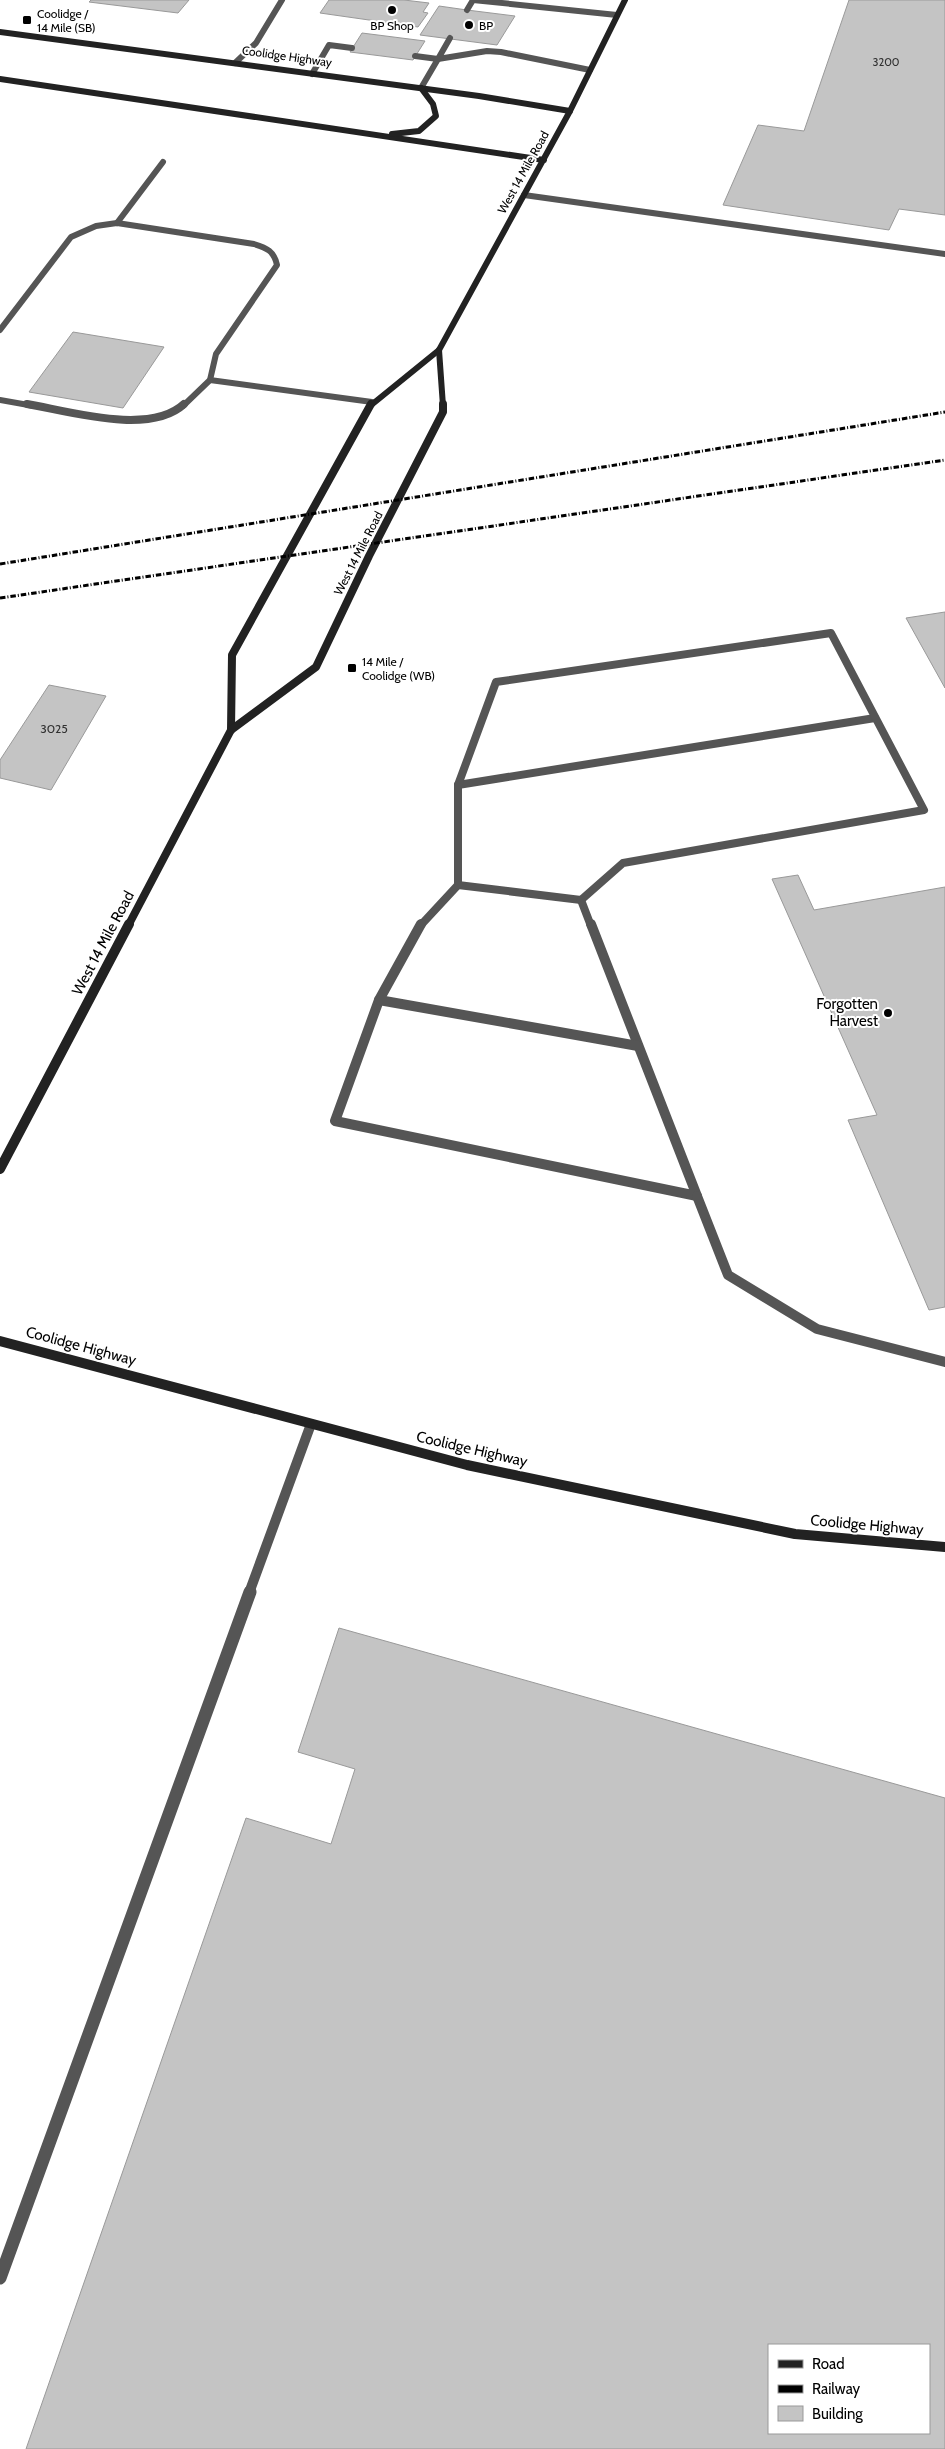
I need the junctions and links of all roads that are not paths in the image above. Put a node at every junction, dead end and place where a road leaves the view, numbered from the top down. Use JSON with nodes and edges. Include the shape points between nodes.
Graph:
{"nodes":[{"id":1,"x":282,"y":0,"type":"edge"},
{"id":2,"x":472,"y":0,"type":"edge"},
{"id":3,"x":624,"y":0,"type":"edge"},
{"id":4,"x":467,"y":10,"type":"dead end"},
{"id":5,"x":617,"y":15,"type":"junction"},
{"id":6,"x":0,"y":32,"type":"edge"},
{"id":7,"x":450,"y":38,"type":"dead end"},
{"id":8,"x":352,"y":48,"type":"dead end"},
{"id":9,"x":415,"y":56,"type":"dead end"},
{"id":10,"x":438,"y":59,"type":"junction"},
{"id":11,"x":235,"y":63,"type":"junction"},
{"id":12,"x":590,"y":70,"type":"junction"},
{"id":13,"x":312,"y":74,"type":"junction"},
{"id":14,"x":0,"y":78,"type":"edge"},
{"id":15,"x":421,"y":88,"type":"junction"},
{"id":16,"x":570,"y":111,"type":"junction"},
{"id":17,"x":371,"y":135,"type":"junction"},
{"id":18,"x":544,"y":160,"type":"junction"},
{"id":19,"x":163,"y":162,"type":"dead end"},
{"id":20,"x":524,"y":195,"type":"junction"},
{"id":21,"x":117,"y":223,"type":"junction"},
{"id":22,"x":945,"y":254,"type":"edge"},
{"id":23,"x":0,"y":330,"type":"edge"},
{"id":24,"x":439,"y":350,"type":"junction"},
{"id":25,"x":210,"y":380,"type":"junction"},
{"id":26,"x":0,"y":400,"type":"edge"},
{"id":27,"x":372,"y":402,"type":"junction"},
{"id":28,"x":876,"y":718,"type":"junction"},
{"id":29,"x":231,"y":730,"type":"junction"},
{"id":30,"x":458,"y":785,"type":"junction"},
{"id":31,"x":458,"y":885,"type":"junction"},
{"id":32,"x":581,"y":900,"type":"junction"},
{"id":33,"x":379,"y":1000,"type":"junction"},
{"id":34,"x":638,"y":1046,"type":"junction"},
{"id":35,"x":0,"y":1169,"type":"edge"},
{"id":36,"x":697,"y":1196,"type":"junction"},
{"id":37,"x":0,"y":1340,"type":"edge"},
{"id":38,"x":945,"y":1362,"type":"edge"},
{"id":39,"x":311,"y":1424,"type":"junction"},
{"id":40,"x":945,"y":1547,"type":"edge"},
{"id":41,"x":0,"y":2278,"type":"edge"}],
"edges":[{"from":1,"to":11,"type":"lane","via":[[256,43]]},
{"from":2,"to":4,"type":"lane"},
{"from":2,"to":5,"type":"lane"},
{"from":3,"to":5,"type":"main road","name":"West 14 Mile Road"},
{"from":5,"to":12,"type":"main road","name":"West 14 Mile Road"},
{"from":6,"to":11,"type":"main road","name":"Coolidge Highway"},
{"from":7,"to":10,"type":"lane"},
{"from":8,"to":13,"type":"lane","via":[[329,45]]},
{"from":9,"to":10,"type":"lane"},
{"from":10,"to":12,"type":"lane","via":[[487,51],[501,52]]},
{"from":10,"to":15,"type":"lane"},
{"from":11,"to":13,"type":"main road","name":"Coolidge Highway"},
{"from":12,"to":16,"type":"main road","name":"West 14 Mile Road"},
{"from":13,"to":15,"type":"main road","name":"Coolidge Highway"},
{"from":14,"to":17,"type":"main road"},
{"from":15,"to":16,"type":"main road","name":"Coolidge Highway"},
{"from":15,"to":17,"type":"main road","via":[[433,104],[436,116],[419,131]]},
{"from":16,"to":18,"type":"main road","name":"West 14 Mile Road"},
{"from":17,"to":18,"type":"main road"},
{"from":18,"to":20,"type":"main road","name":"West 14 Mile Road"},
{"from":19,"to":21,"type":"lane"},
{"from":20,"to":22,"type":"lane"},
{"from":20,"to":24,"type":"main road","name":"West 14 Mile Road"},
{"from":21,"to":23,"type":"lane","via":[[96,226],[71,238]]},
{"from":21,"to":25,"type":"lane","via":[[254,244],[276,255],[277,265],[216,354]]},
{"from":24,"to":27,"type":"main road","name":"West 14 Mile Road"},
{"from":24,"to":29,"type":"main road","name":"West 14 Mile Road","via":[[443,412],[316,667]]},
{"from":25,"to":26,"type":"lane","via":[[180,408],[151,420],[128,421]]},
{"from":25,"to":27,"type":"lane"},
{"from":27,"to":29,"type":"main road","name":"West 14 Mile Road","via":[[232,655]]},
{"from":28,"to":30,"type":"lane"},
{"from":28,"to":30,"type":"lane","via":[[830,633],[496,682]]},
{"from":28,"to":32,"type":"lane","via":[[924,810],[622,863]]},
{"from":29,"to":35,"type":"main road","name":"West 14 Mile Road"},
{"from":30,"to":31,"type":"lane"},
{"from":31,"to":32,"type":"lane"},
{"from":31,"to":33,"type":"lane","via":[[418,928]]},
{"from":32,"to":34,"type":"lane"},
{"from":33,"to":34,"type":"lane"},
{"from":33,"to":36,"type":"lane","via":[[335,1121]]},
{"from":34,"to":36,"type":"lane"},
{"from":36,"to":38,"type":"lane","via":[[728,1275],[817,1329]]},
{"from":37,"to":39,"type":"main road","name":"Coolidge Highway"},
{"from":39,"to":40,"type":"main road","name":"Coolidge Highway","via":[[467,1465],[795,1534]]},
{"from":39,"to":41,"type":"lane"}]}
